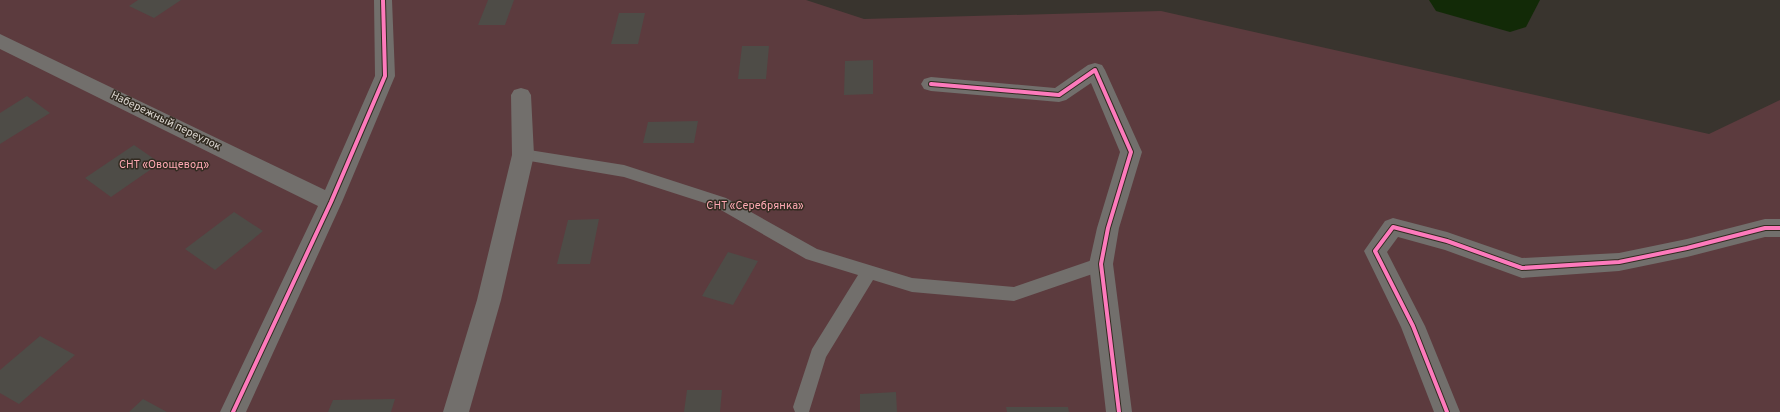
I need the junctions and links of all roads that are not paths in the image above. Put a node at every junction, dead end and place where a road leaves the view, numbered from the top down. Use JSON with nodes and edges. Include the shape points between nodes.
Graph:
{"nodes":[{"id":1,"x":383,"y":0,"type":"edge"},
{"id":2,"x":0,"y":41,"type":"edge"},
{"id":3,"x":931,"y":84,"type":"dead end"},
{"id":4,"x":521,"y":95,"type":"dead end"},
{"id":5,"x":524,"y":155,"type":"junction"},
{"id":6,"x":331,"y":202,"type":"junction"},
{"id":7,"x":1780,"y":228,"type":"edge"},
{"id":8,"x":1101,"y":264,"type":"junction"},
{"id":9,"x":869,"y":272,"type":"junction"},
{"id":10,"x":802,"y":406,"type":"dead end"},
{"id":11,"x":233,"y":412,"type":"edge"},
{"id":12,"x":456,"y":412,"type":"edge"},
{"id":13,"x":1119,"y":412,"type":"edge"},
{"id":14,"x":1447,"y":412,"type":"edge"}],
"edges":[{"from":1,"to":6,"type":"street","via":[[385,76]]},
{"from":2,"to":6,"type":"street","name":"Набережный переулок"},
{"from":3,"to":8,"type":"street","via":[[1059,95],[1095,70],[1130,152],[1108,228]]},
{"from":4,"to":5,"type":"street"},
{"from":5,"to":9,"type":"lane","via":[[624,171],[720,202],[812,254]]},
{"from":5,"to":12,"type":"street","via":[[489,300]]},
{"from":6,"to":11,"type":"street"},
{"from":7,"to":14,"type":"street","via":[[1765,228],[1619,262],[1522,268],[1447,241],[1393,227],[1375,251],[1413,326]]},
{"from":8,"to":9,"type":"lane","via":[[1014,294],[912,285]]},
{"from":8,"to":13,"type":"street"},
{"from":9,"to":10,"type":"lane","via":[[818,355]]}]}
